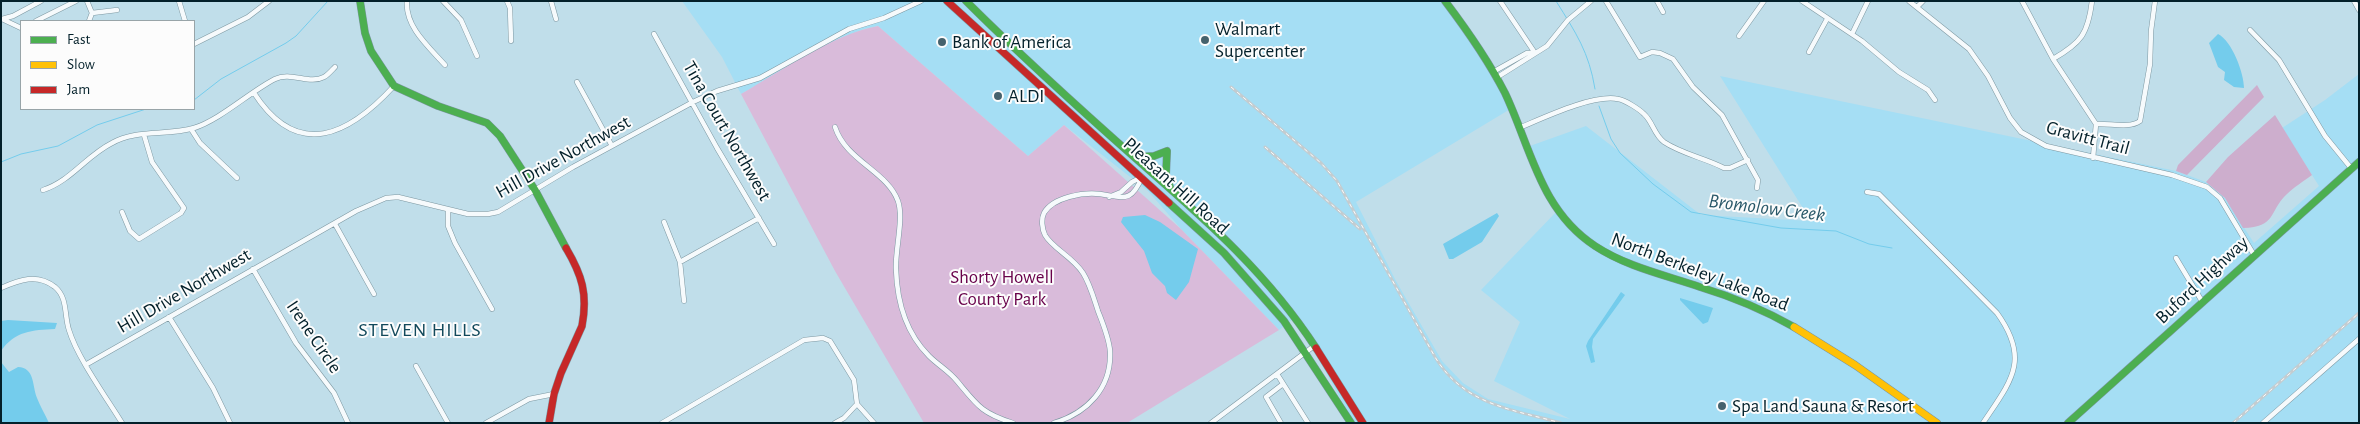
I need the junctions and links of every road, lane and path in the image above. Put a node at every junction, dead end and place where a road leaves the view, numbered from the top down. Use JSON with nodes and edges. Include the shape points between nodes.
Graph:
{"nodes":[{"id":1,"x":41,"y":1,"type":"edge"},
{"id":2,"x":76,"y":1,"type":"edge"},
{"id":3,"x":87,"y":1,"type":"edge"},
{"id":4,"x":180,"y":1,"type":"edge"},
{"id":5,"x":269,"y":1,"type":"edge"},
{"id":6,"x":360,"y":1,"type":"edge"},
{"id":7,"x":407,"y":1,"type":"edge"},
{"id":8,"x":443,"y":1,"type":"edge"},
{"id":9,"x":507,"y":1,"type":"edge"},
{"id":10,"x":551,"y":1,"type":"edge"},
{"id":11,"x":922,"y":1,"type":"edge"},
{"id":12,"x":947,"y":1,"type":"edge"},
{"id":13,"x":966,"y":1,"type":"edge"},
{"id":14,"x":1444,"y":1,"type":"edge"},
{"id":15,"x":1500,"y":1,"type":"edge"},
{"id":16,"x":1591,"y":1,"type":"edge"},
{"id":17,"x":1606,"y":1,"type":"edge"},
{"id":18,"x":1657,"y":1,"type":"edge"},
{"id":19,"x":1764,"y":1,"type":"edge"},
{"id":20,"x":1802,"y":1,"type":"edge"},
{"id":21,"x":1868,"y":1,"type":"edge"},
{"id":22,"x":1909,"y":1,"type":"edge"},
{"id":23,"x":1923,"y":1,"type":"edge"},
{"id":24,"x":2022,"y":1,"type":"edge"},
{"id":25,"x":2092,"y":1,"type":"edge"},
{"id":26,"x":2155,"y":1,"type":"edge"},
{"id":27,"x":2354,"y":1,"type":"edge"},
{"id":28,"x":1917,"y":7,"type":"junction"},
{"id":29,"x":117,"y":10,"type":"dead end"},
{"id":30,"x":2359,"y":10,"type":"edge"},
{"id":31,"x":1663,"y":12,"type":"dead end"},
{"id":32,"x":92,"y":13,"type":"junction"},
{"id":33,"x":2,"y":18,"type":"edge"},
{"id":34,"x":556,"y":19,"type":"dead end"},
{"id":35,"x":1827,"y":19,"type":"junction"},
{"id":36,"x":38,"y":20,"type":"edge"},
{"id":37,"x":89,"y":20,"type":"edge"},
{"id":38,"x":185,"y":20,"type":"edge"},
{"id":39,"x":20,"y":28,"type":"edge"},
{"id":40,"x":2250,"y":30,"type":"dead end"},
{"id":41,"x":654,"y":34,"type":"dead end"},
{"id":42,"x":1852,"y":34,"type":"junction"},
{"id":43,"x":1739,"y":36,"type":"dead end"},
{"id":44,"x":511,"y":40,"type":"dead end"},
{"id":45,"x":195,"y":44,"type":"edge"},
{"id":46,"x":1809,"y":52,"type":"dead end"},
{"id":47,"x":1534,"y":53,"type":"junction"},
{"id":48,"x":477,"y":56,"type":"dead end"},
{"id":49,"x":1521,"y":56,"type":"junction"},
{"id":50,"x":2053,"y":59,"type":"junction"},
{"id":51,"x":1512,"y":61,"type":"junction"},
{"id":52,"x":1525,"y":62,"type":"junction"},
{"id":53,"x":446,"y":65,"type":"dead end"},
{"id":54,"x":335,"y":67,"type":"dead end"},
{"id":55,"x":1516,"y":67,"type":"junction"},
{"id":56,"x":1494,"y":75,"type":"junction"},
{"id":57,"x":577,"y":82,"type":"dead end"},
{"id":58,"x":394,"y":86,"type":"junction"},
{"id":59,"x":254,"y":93,"type":"junction"},
{"id":60,"x":1936,"y":100,"type":"dead end"},
{"id":61,"x":693,"y":102,"type":"junction"},
{"id":62,"x":2096,"y":124,"type":"junction"},
{"id":63,"x":835,"y":127,"type":"dead end"},
{"id":64,"x":1519,"y":128,"type":"junction"},
{"id":65,"x":191,"y":129,"type":"junction"},
{"id":66,"x":144,"y":135,"type":"junction"},
{"id":67,"x":612,"y":146,"type":"junction"},
{"id":68,"x":1135,"y":157,"type":"junction"},
{"id":69,"x":2093,"y":158,"type":"junction"},
{"id":70,"x":1748,"y":160,"type":"junction"},
{"id":71,"x":2359,"y":162,"type":"edge"},
{"id":72,"x":2351,"y":168,"type":"junction"},
{"id":73,"x":1142,"y":177,"type":"junction"},
{"id":74,"x":237,"y":178,"type":"dead end"},
{"id":75,"x":1170,"y":187,"type":"junction"},
{"id":76,"x":1757,"y":188,"type":"dead end"},
{"id":77,"x":44,"y":190,"type":"dead end"},
{"id":78,"x":535,"y":190,"type":"junction"},
{"id":79,"x":1867,"y":192,"type":"dead end"},
{"id":80,"x":1109,"y":197,"type":"junction"},
{"id":81,"x":448,"y":210,"type":"junction"},
{"id":82,"x":122,"y":212,"type":"dead end"},
{"id":83,"x":759,"y":218,"type":"junction"},
{"id":84,"x":664,"y":222,"type":"dead end"},
{"id":85,"x":335,"y":224,"type":"junction"},
{"id":86,"x":774,"y":244,"type":"dead end"},
{"id":87,"x":2254,"y":255,"type":"junction"},
{"id":88,"x":2176,"y":258,"type":"dead end"},
{"id":89,"x":680,"y":262,"type":"junction"},
{"id":90,"x":253,"y":269,"type":"junction"},
{"id":91,"x":1,"y":288,"type":"edge"},
{"id":92,"x":374,"y":294,"type":"dead end"},
{"id":93,"x":684,"y":300,"type":"dead end"},
{"id":94,"x":2203,"y":303,"type":"junction"},
{"id":95,"x":492,"y":309,"type":"dead end"},
{"id":96,"x":169,"y":318,"type":"junction"},
{"id":97,"x":2359,"y":339,"type":"edge"},
{"id":98,"x":1314,"y":345,"type":"junction"},
{"id":99,"x":1306,"y":351,"type":"junction"},
{"id":100,"x":87,"y":364,"type":"junction"},
{"id":101,"x":416,"y":366,"type":"dead end"},
{"id":102,"x":1277,"y":374,"type":"junction"},
{"id":103,"x":1283,"y":384,"type":"junction"},
{"id":104,"x":554,"y":394,"type":"junction"},
{"id":105,"x":856,"y":404,"type":"junction"},
{"id":106,"x":1212,"y":422,"type":"edge"},
{"id":107,"x":122,"y":423,"type":"edge"},
{"id":108,"x":230,"y":423,"type":"edge"},
{"id":109,"x":348,"y":423,"type":"edge"},
{"id":110,"x":448,"y":423,"type":"edge"},
{"id":111,"x":486,"y":423,"type":"edge"},
{"id":112,"x":549,"y":423,"type":"edge"},
{"id":113,"x":662,"y":423,"type":"edge"},
{"id":114,"x":835,"y":423,"type":"edge"},
{"id":115,"x":874,"y":423,"type":"edge"},
{"id":116,"x":1013,"y":423,"type":"edge"},
{"id":117,"x":1054,"y":423,"type":"edge"},
{"id":118,"x":1281,"y":423,"type":"edge"},
{"id":119,"x":1308,"y":423,"type":"edge"},
{"id":120,"x":1352,"y":423,"type":"edge"},
{"id":121,"x":1363,"y":423,"type":"edge"},
{"id":122,"x":1937,"y":423,"type":"edge"},
{"id":123,"x":1983,"y":423,"type":"edge"},
{"id":124,"x":2068,"y":423,"type":"edge"},
{"id":125,"x":2263,"y":423,"type":"edge"}],
"edges":[{"from":1,"to":33,"type":"street","via":[[13,16]]},
{"from":2,"to":36,"type":"street"},
{"from":3,"to":32,"type":"street"},
{"from":4,"to":38,"type":"street"},
{"from":5,"to":45,"type":"street","via":[[248,17]]},
{"from":6,"to":58,"type":"main road","via":[[371,51]]},
{"from":7,"to":53,"type":"street","via":[[406,8],[416,32]]},
{"from":8,"to":48,"type":"street","via":[[461,20]]},
{"from":9,"to":44,"type":"street"},
{"from":10,"to":34,"type":"street"},
{"from":11,"to":61,"type":"street","name":"Hill Drive Northwest","via":[[849,29],[760,78]]},
{"from":12,"to":73,"type":"main road","name":"Pleasant Hill Road"},
{"from":13,"to":68,"type":"main road","name":"Pleasant Hill Road","via":[[1026,60]]},
{"from":14,"to":56,"type":"main road","name":"North Berkeley Lake Road"},
{"from":15,"to":47,"type":"street"},
{"from":16,"to":47,"type":"street","via":[[1568,20],[1547,46]]},
{"from":17,"to":70,"type":"street","via":[[1640,58],[1652,52],[1673,59],[1693,87],[1722,115]]},
{"from":18,"to":31,"type":"street"},
{"from":19,"to":43,"type":"street"},
{"from":20,"to":35,"type":"street"},
{"from":21,"to":42,"type":"street"},
{"from":22,"to":28,"type":"street","name":"Gravitt Trail"},
{"from":23,"to":28,"type":"street"},
{"from":24,"to":50,"type":"street"},
{"from":25,"to":50,"type":"street","via":[[2084,37]]},
{"from":26,"to":62,"type":"street","via":[[2150,64],[2140,121],[2128,126]]},
{"from":27,"to":30,"type":"street"},
{"from":28,"to":69,"type":"street","name":"Gravitt Trail","via":[[1969,49],[2021,132],[2046,146]]},
{"from":29,"to":32,"type":"street"},
{"from":32,"to":37,"type":"street"},
{"from":33,"to":39,"type":"street"},
{"from":35,"to":42,"type":"street"},
{"from":35,"to":46,"type":"street"},
{"from":40,"to":72,"type":"street","via":[[2278,60],[2325,136]]},
{"from":41,"to":61,"type":"street","name":"Tina Court Northwest"},
{"from":42,"to":60,"type":"street","via":[[1898,72],[1928,90]]},
{"from":47,"to":49,"type":"street"},
{"from":47,"to":52,"type":"street"},
{"from":49,"to":51,"type":"street"},
{"from":49,"to":52,"type":"street"},
{"from":50,"to":62,"type":"street"},
{"from":51,"to":55,"type":"street"},
{"from":51,"to":56,"type":"street"},
{"from":52,"to":55,"type":"street"},
{"from":54,"to":59,"type":"street","via":[[324,77],[316,79],[283,76]]},
{"from":55,"to":56,"type":"street"},
{"from":56,"to":64,"type":"main road","name":"North Berkeley Lake Road"},
{"from":57,"to":67,"type":"street"},
{"from":58,"to":59,"type":"street","via":[[378,104],[322,135],[305,135],[286,126],[266,111]]},
{"from":58,"to":78,"type":"main road","via":[[486,123],[500,136]]},
{"from":59,"to":65,"type":"street"},
{"from":61,"to":67,"type":"street","name":"Hill Drive Northwest"},
{"from":61,"to":83,"type":"street","name":"Tina Court Northwest"},
{"from":62,"to":69,"type":"street"},
{"from":63,"to":116,"type":"street","via":[[842,144],[891,189],[898,202],[898,293],[903,315],[914,337],[976,404],[993,416]]},
{"from":64,"to":70,"type":"street","via":[[1570,107],[1619,99],[1644,114],[1656,134],[1672,147],[1724,168]]},
{"from":64,"to":122,"type":"main road","name":"North Berkeley Lake Road","via":[[1537,178],[1557,211],[1596,248],[1629,264],[1724,294],[1787,323]]},
{"from":65,"to":66,"type":"street"},
{"from":65,"to":74,"type":"street","via":[[200,144]]},
{"from":66,"to":77,"type":"street","via":[[113,142],[74,174]]},
{"from":66,"to":82,"type":"street","via":[[152,162],[184,208],[139,239],[130,231]]},
{"from":67,"to":78,"type":"street","name":"Hill Drive Northwest"},
{"from":68,"to":75,"type":"main road","name":"Pleasant Hill Road"},
{"from":68,"to":75,"type":"main road","via":[[1154,156],[1167,150],[1166,175]]},
{"from":69,"to":87,"type":"street","name":"Gravitt Trail","via":[[2172,175],[2207,187],[2220,198]]},
{"from":70,"to":76,"type":"street","via":[[1758,180]]},
{"from":71,"to":72,"type":"main road","name":"Buford Highway"},
{"from":72,"to":87,"type":"main road","name":"Buford Highway"},
{"from":73,"to":80,"type":"street"},
{"from":73,"to":80,"type":"street","via":[[1137,189],[1125,197]]},
{"from":73,"to":99,"type":"main road","name":"Pleasant Hill Road","via":[[1224,252],[1269,302]]},
{"from":75,"to":98,"type":"main road","name":"Pleasant Hill Road","via":[[1232,244],[1268,283]]},
{"from":78,"to":81,"type":"street","name":"Hill Drive Northwest","via":[[498,212],[473,214]]},
{"from":78,"to":104,"type":"main road","via":[[577,267],[585,290],[582,326]]},
{"from":79,"to":123,"type":"street","via":[[1879,194],[1997,313],[2012,337],[2015,350],[2010,381]]},
{"from":80,"to":117,"type":"street","via":[[1092,194],[1063,199],[1044,213],[1045,235],[1084,274],[1110,351],[1109,373],[1098,394],[1078,413]]},
{"from":81,"to":85,"type":"street","name":"Hill Drive Northwest","via":[[398,197],[386,198]]},
{"from":81,"to":95,"type":"street","via":[[448,226],[454,243]]},
{"from":83,"to":86,"type":"street","name":"Tina Court Northwest"},
{"from":83,"to":89,"type":"street"},
{"from":84,"to":89,"type":"street"},
{"from":85,"to":90,"type":"street","name":"Hill Drive Northwest"},
{"from":85,"to":92,"type":"street"},
{"from":87,"to":94,"type":"main road","name":"Buford Highway"},
{"from":88,"to":94,"type":"street"},
{"from":89,"to":93,"type":"street"},
{"from":90,"to":96,"type":"street","name":"Hill Drive Northwest"},
{"from":90,"to":109,"type":"street","name":"Irene Circle","via":[[296,343],[334,393]]},
{"from":91,"to":100,"type":"street","via":[[21,279],[44,281],[55,288],[64,300],[69,331]]},
{"from":94,"to":124,"type":"main road","name":"Buford Highway"},
{"from":96,"to":100,"type":"street","name":"Hill Drive Northwest"},
{"from":96,"to":108,"type":"street","via":[[213,388]]},
{"from":97,"to":125,"type":"street"},
{"from":98,"to":99,"type":"street"},
{"from":98,"to":121,"type":"main road","name":"Pleasant Hill Road"},
{"from":99,"to":102,"type":"street"},
{"from":99,"to":120,"type":"main road","name":"Pleasant Hill Road"},
{"from":100,"to":107,"type":"street"},
{"from":101,"to":110,"type":"street"},
{"from":102,"to":103,"type":"street"},
{"from":102,"to":106,"type":"street"},
{"from":103,"to":118,"type":"street","via":[[1266,397]]},
{"from":103,"to":119,"type":"street"},
{"from":104,"to":111,"type":"street","via":[[529,399]]},
{"from":104,"to":112,"type":"main road"},
{"from":105,"to":113,"type":"street","via":[[854,380],[830,341],[823,338],[804,340]]},
{"from":105,"to":114,"type":"street"},
{"from":105,"to":115,"type":"street"}]}
